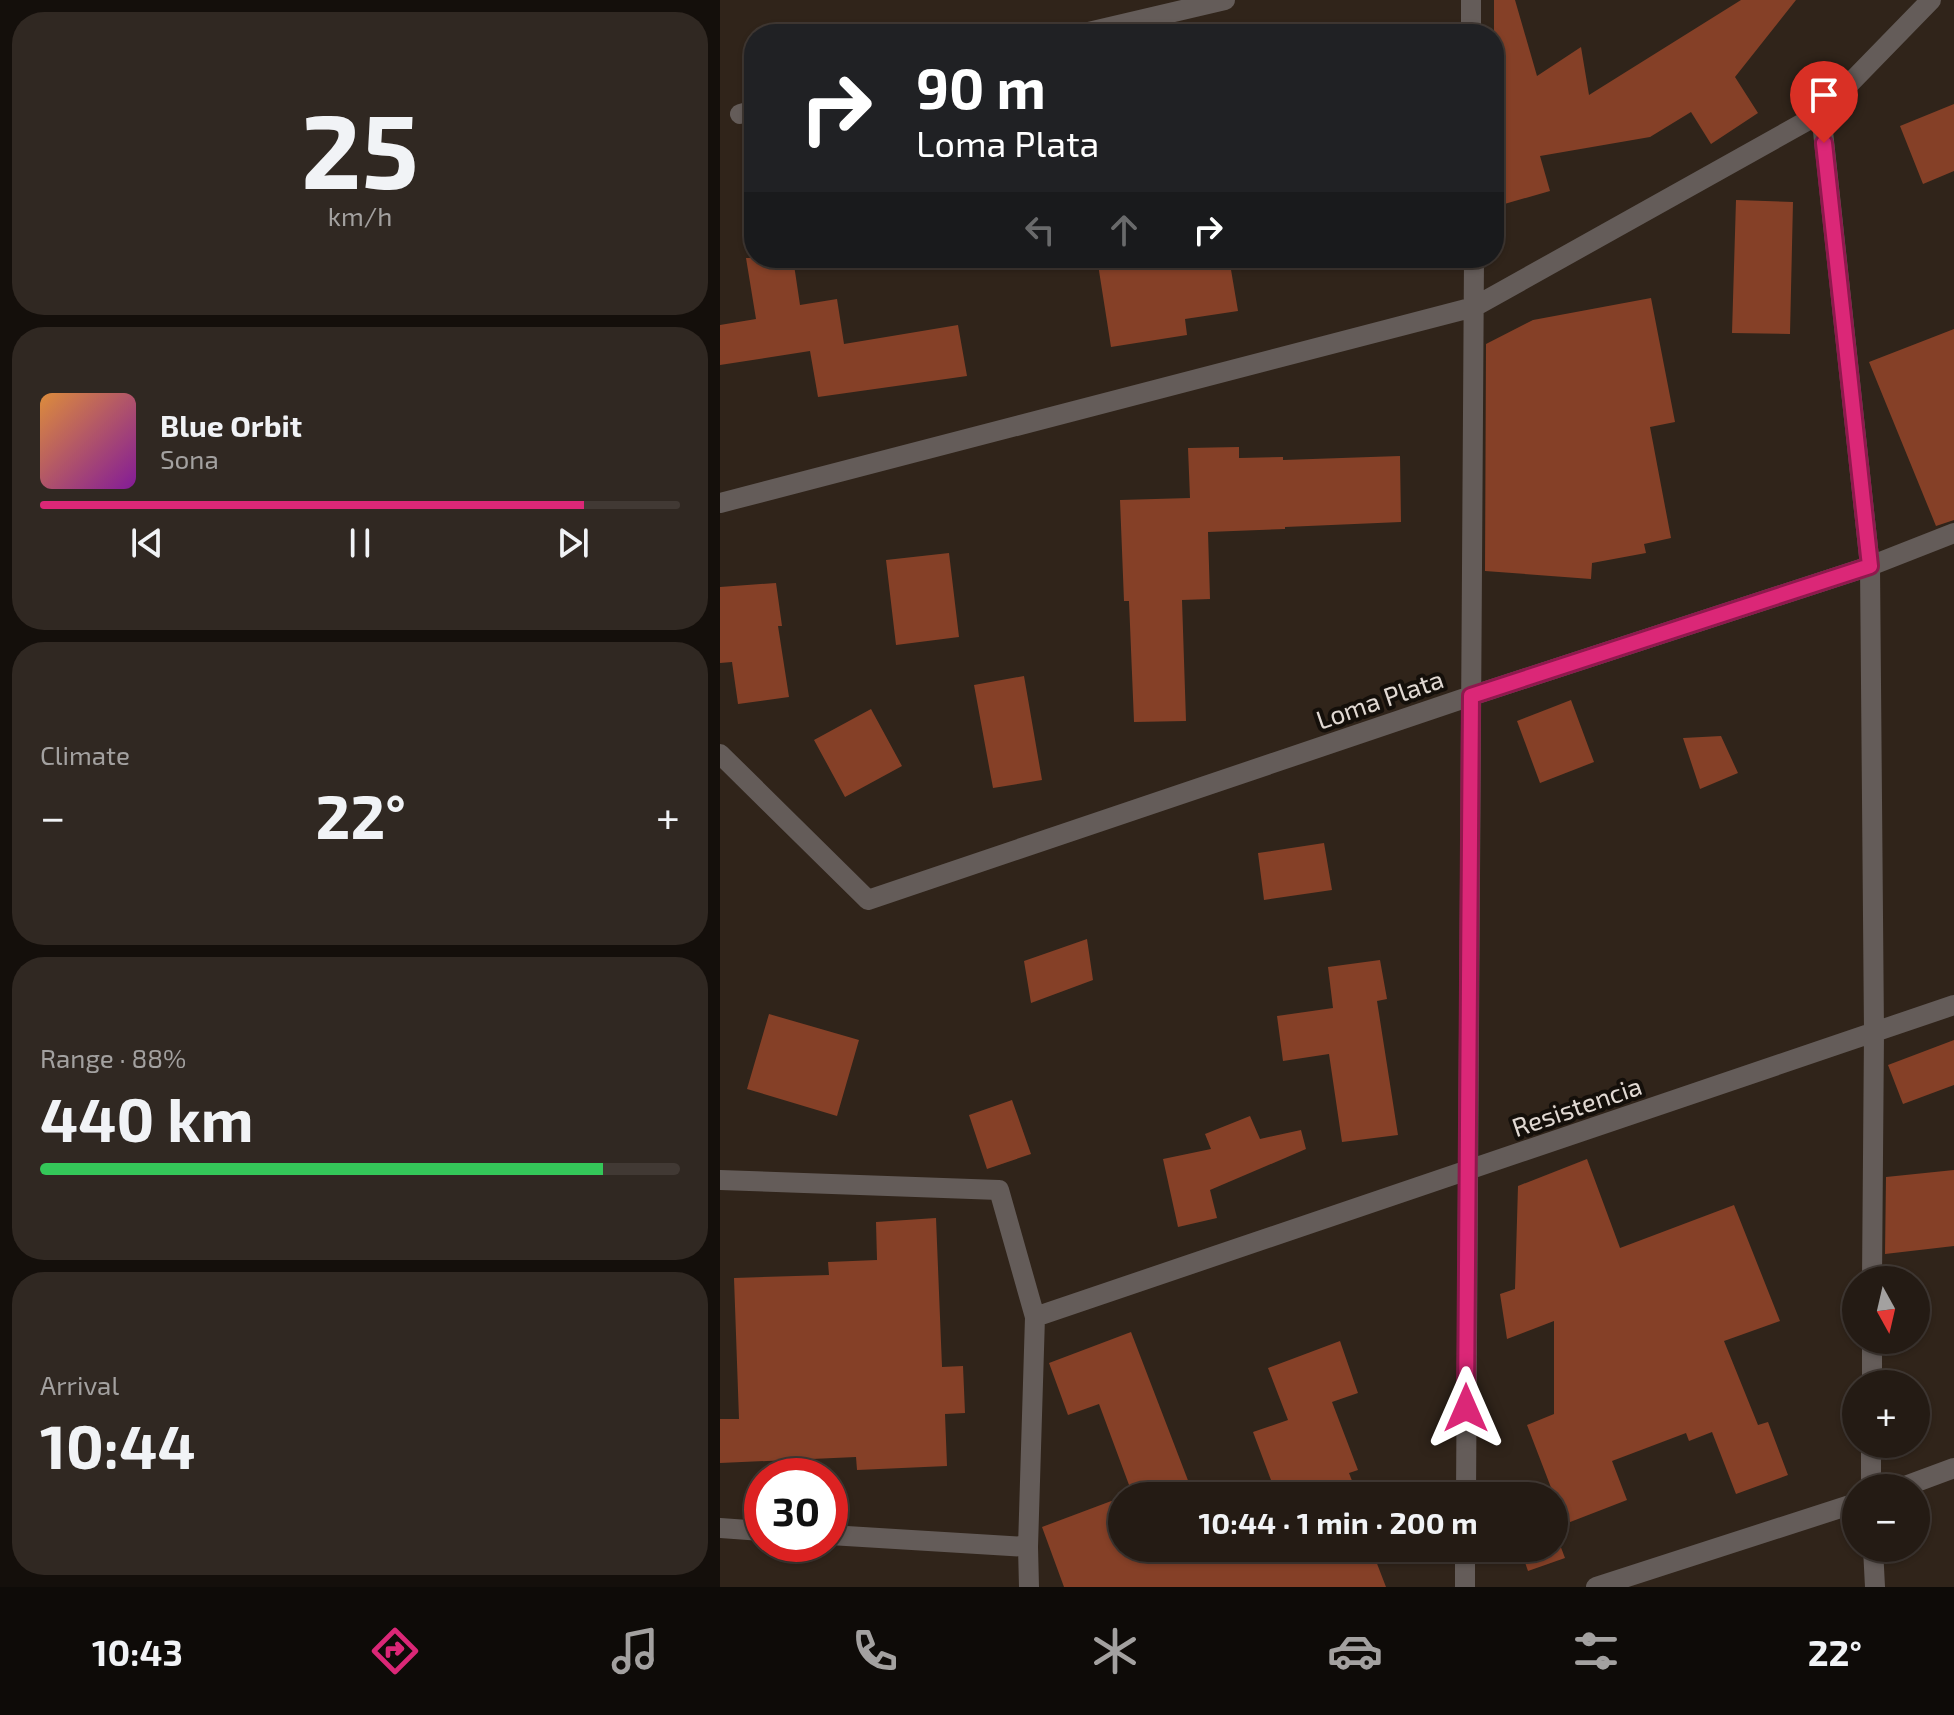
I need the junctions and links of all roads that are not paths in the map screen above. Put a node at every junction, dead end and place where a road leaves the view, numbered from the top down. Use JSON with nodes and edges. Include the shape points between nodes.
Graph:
{"nodes":[{"id":1,"x":1225,"y":0,"type":"edge"},
{"id":2,"x":1471,"y":0,"type":"edge"},
{"id":3,"x":1931,"y":0,"type":"edge"},
{"id":4,"x":1123,"y":24,"type":"edge"},
{"id":5,"x":1471,"y":24,"type":"edge"},
{"id":6,"x":1821,"y":113,"type":"junction"},
{"id":7,"x":1474,"y":268,"type":"edge"},
{"id":8,"x":1474,"y":307,"type":"junction"},
{"id":9,"x":720,"y":503,"type":"edge"},
{"id":10,"x":1954,"y":533,"type":"edge"},
{"id":11,"x":1870,"y":566,"type":"junction"},
{"id":12,"x":1471,"y":696,"type":"junction"},
{"id":13,"x":720,"y":754,"type":"edge"},
{"id":14,"x":1954,"y":1005,"type":"edge"},
{"id":15,"x":1874,"y":1033,"type":"junction"},
{"id":16,"x":1467,"y":1172,"type":"junction"},
{"id":17,"x":720,"y":1180,"type":"edge"},
{"id":18,"x":1872,"y":1266,"type":"edge"},
{"id":19,"x":1035,"y":1317,"type":"junction"},
{"id":20,"x":1954,"y":1468,"type":"edge"},
{"id":21,"x":1930,"y":1477,"type":"edge"},
{"id":22,"x":1466,"y":1482,"type":"edge"},
{"id":23,"x":1842,"y":1508,"type":"edge"},
{"id":24,"x":720,"y":1528,"type":"edge"},
{"id":25,"x":744,"y":1530,"type":"edge"},
{"id":26,"x":848,"y":1536,"type":"edge"},
{"id":27,"x":1028,"y":1547,"type":"junction"},
{"id":28,"x":1465,"y":1562,"type":"edge"},
{"id":29,"x":1874,"y":1562,"type":"edge"},
{"id":30,"x":1029,"y":1587,"type":"edge"},
{"id":31,"x":1465,"y":1587,"type":"edge"},
{"id":32,"x":1596,"y":1587,"type":"edge"},
{"id":33,"x":1875,"y":1587,"type":"edge"}],
"edges":[{"from":1,"to":4,"type":"street"},
{"from":2,"to":5,"type":"street"},
{"from":3,"to":6,"type":"street"},
{"from":6,"to":8,"type":"street"},
{"from":6,"to":11,"type":"street"},
{"from":7,"to":8,"type":"street"},
{"from":8,"to":9,"type":"street"},
{"from":8,"to":12,"type":"street"},
{"from":10,"to":11,"type":"street","name":"Loma Plata"},
{"from":11,"to":12,"type":"street","name":"Loma Plata"},
{"from":11,"to":15,"type":"street"},
{"from":12,"to":13,"type":"street","name":"Loma Plata","via":[[868,900]]},
{"from":12,"to":16,"type":"street"},
{"from":14,"to":15,"type":"street","name":"Resistencia"},
{"from":15,"to":16,"type":"street","name":"Resistencia"},
{"from":15,"to":18,"type":"street"},
{"from":16,"to":19,"type":"street","name":"Resistencia"},
{"from":16,"to":22,"type":"street"},
{"from":17,"to":19,"type":"street","via":[[999,1190]]},
{"from":19,"to":27,"type":"street"},
{"from":20,"to":21,"type":"street"},
{"from":23,"to":32,"type":"street"},
{"from":24,"to":25,"type":"street"},
{"from":26,"to":27,"type":"street"},
{"from":27,"to":30,"type":"street"},
{"from":28,"to":31,"type":"street"},
{"from":29,"to":33,"type":"street"}]}
